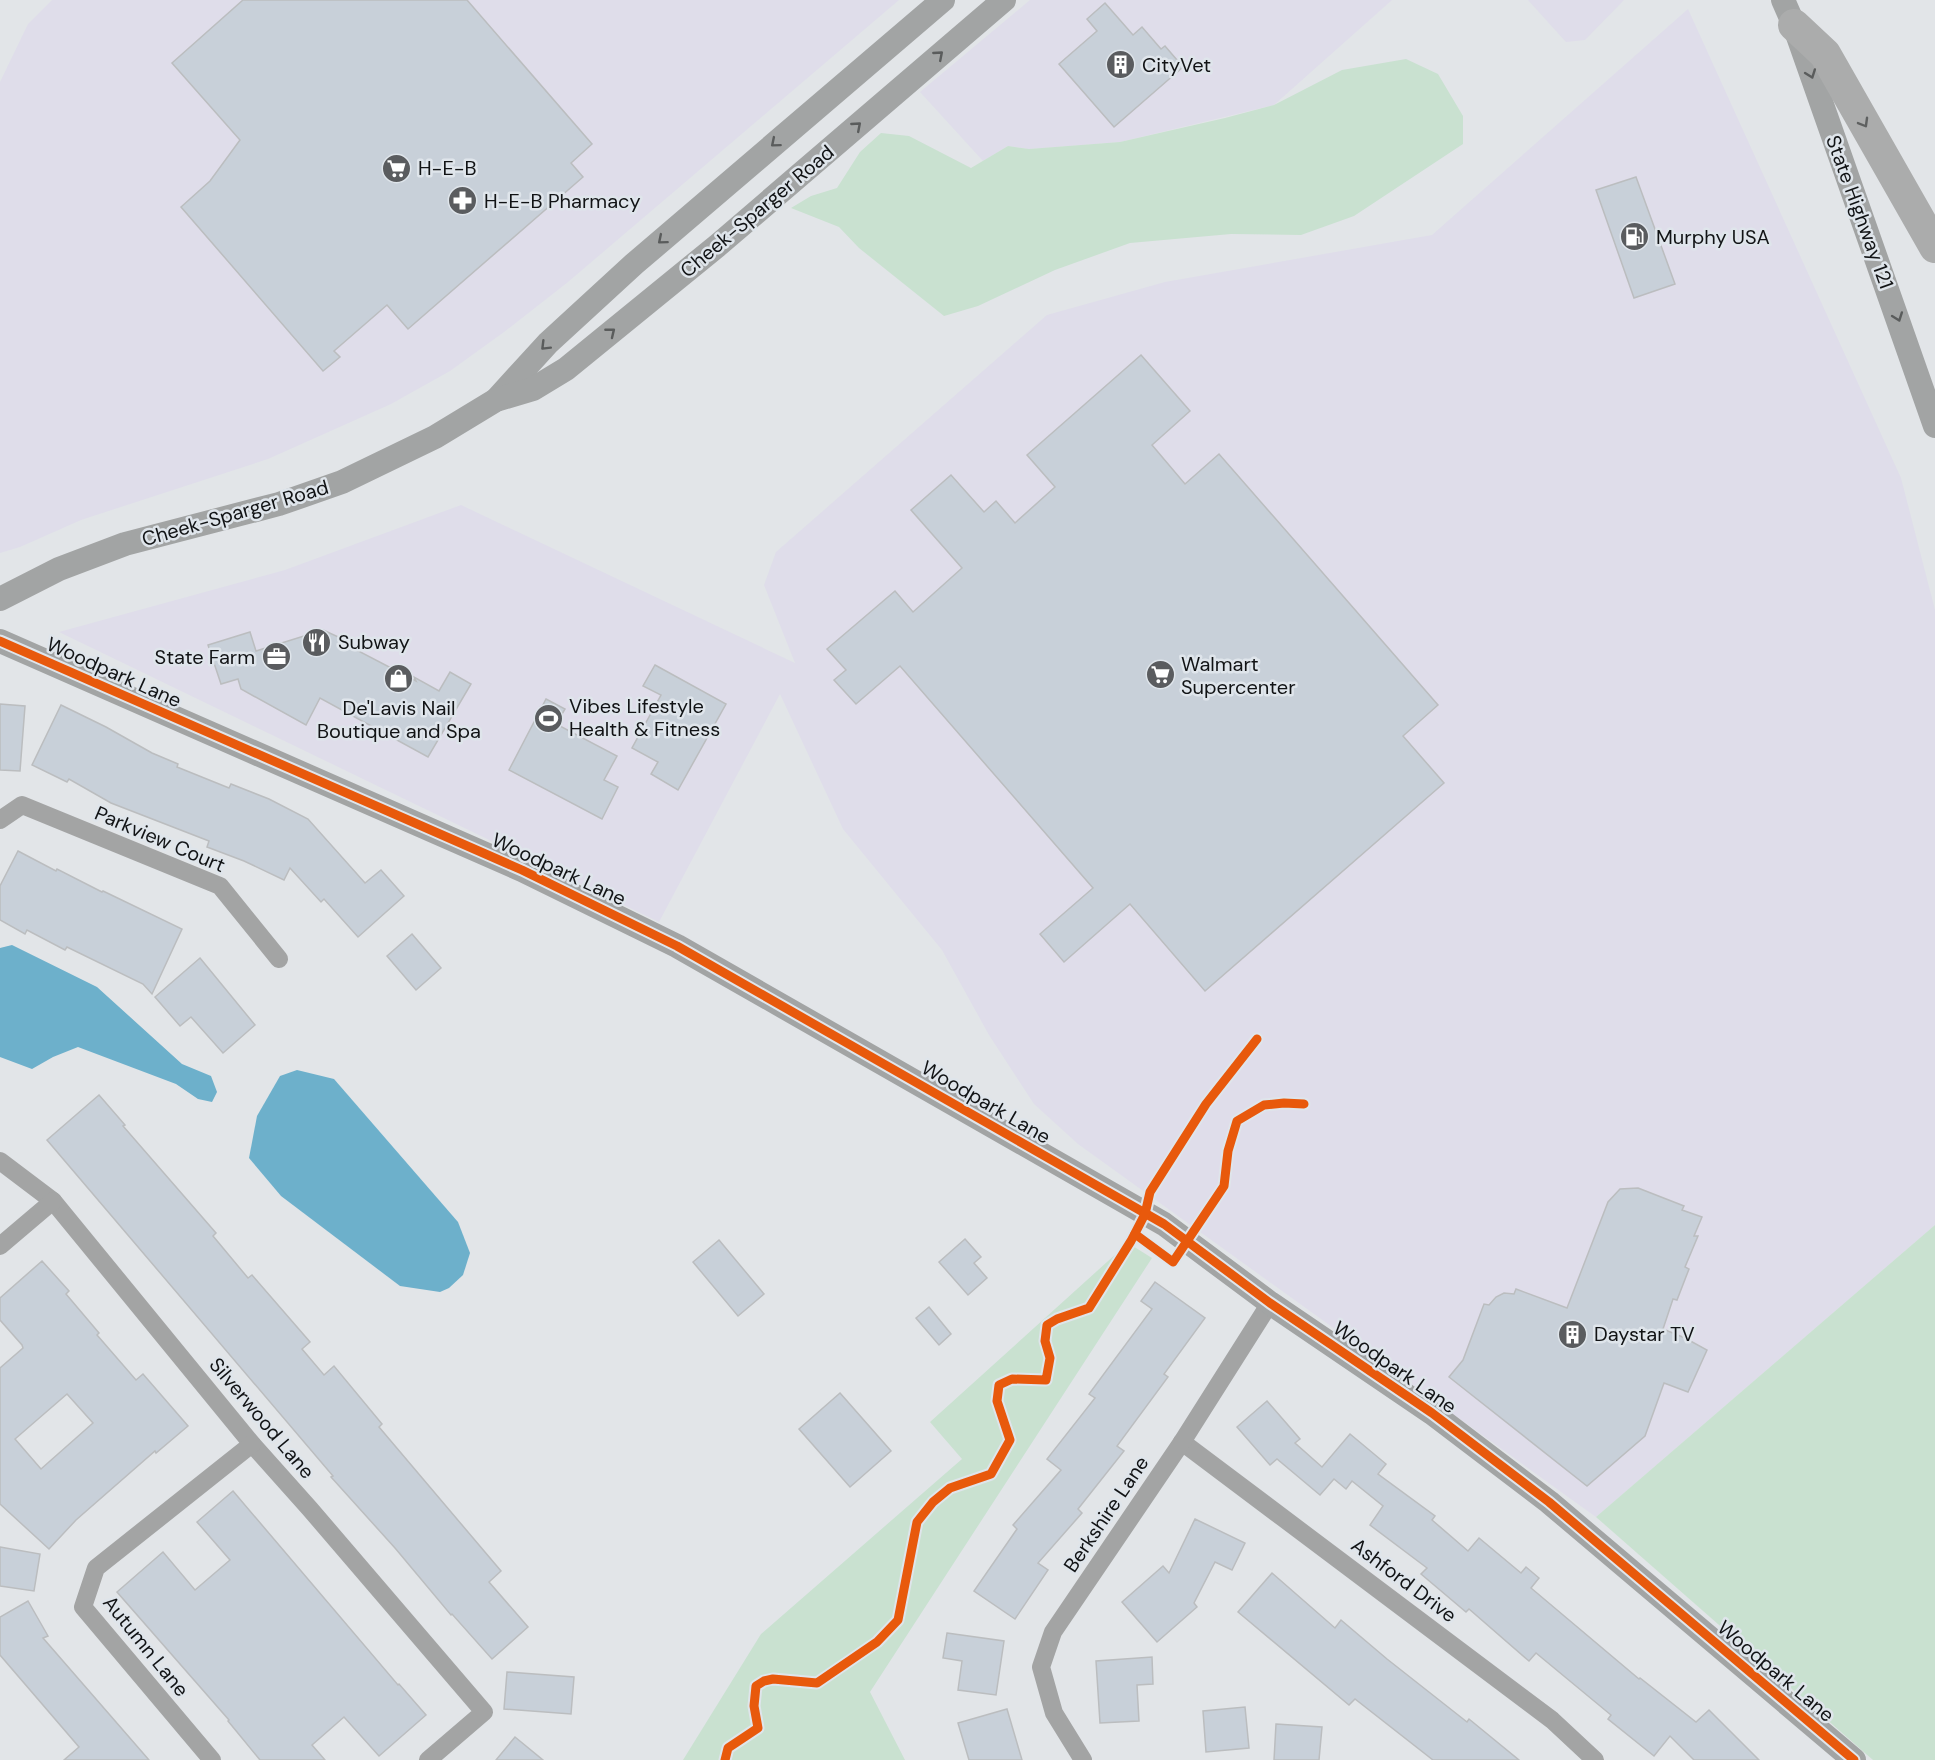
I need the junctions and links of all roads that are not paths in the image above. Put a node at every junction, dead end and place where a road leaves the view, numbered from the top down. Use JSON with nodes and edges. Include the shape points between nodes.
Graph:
{"nodes":[{"id":1,"x":943,"y":0,"type":"edge"},
{"id":2,"x":1004,"y":0,"type":"edge"},
{"id":3,"x":1789,"y":13,"type":"edge"},
{"id":4,"x":868,"y":64,"type":"junction"},
{"id":5,"x":895,"y":93,"type":"junction"},
{"id":6,"x":690,"y":216,"type":"junction"},
{"id":7,"x":717,"y":246,"type":"junction"},
{"id":8,"x":1935,"y":247,"type":"edge"},
{"id":9,"x":496,"y":400,"type":"junction"},
{"id":10,"x":1935,"y":426,"type":"edge"},
{"id":11,"x":0,"y":599,"type":"edge"},
{"id":12,"x":0,"y":641,"type":"edge"},
{"id":13,"x":0,"y":820,"type":"edge"},
{"id":14,"x":279,"y":959,"type":"dead end"},
{"id":15,"x":0,"y":1161,"type":"edge"},
{"id":16,"x":53,"y":1201,"type":"junction"},
{"id":17,"x":0,"y":1246,"type":"edge"},
{"id":18,"x":1270,"y":1303,"type":"junction"},
{"id":19,"x":1182,"y":1442,"type":"junction"},
{"id":20,"x":252,"y":1444,"type":"junction"},
{"id":21,"x":212,"y":1760,"type":"edge"},
{"id":22,"x":428,"y":1760,"type":"edge"},
{"id":23,"x":1083,"y":1760,"type":"edge"},
{"id":24,"x":1595,"y":1760,"type":"edge"},
{"id":25,"x":1854,"y":1760,"type":"edge"}],
"edges":[{"from":1,"to":4,"type":"main road","name":"Cheek-Sparger Road"},
{"from":5,"to":2,"type":"main road","name":"Cheek-Sparger Road","one_way":true},
{"from":3,"to":8,"type":"highway","one_way":true,"via":[[1825,54]]},
{"from":3,"to":10,"type":"main road","name":"State Highway 121","one_way":true},
{"from":4,"to":5,"type":"main road"},
{"from":4,"to":6,"type":"main road","name":"Cheek-Sparger Road","one_way":true},
{"from":7,"to":5,"type":"main road","name":"Cheek-Sparger Road","one_way":true},
{"from":6,"to":7,"type":"main road"},
{"from":6,"to":9,"type":"main road","name":"Cheek-Sparger Road","one_way":true,"via":[[548,343]]},
{"from":9,"to":7,"type":"main road","name":"Cheek-Sparger Road","one_way":true,"via":[[533,389],[566,369]]},
{"from":9,"to":11,"type":"main road","name":"Cheek-Sparger Road","via":[[435,437],[342,482],[279,504],[125,544],[59,569]]},
{"from":12,"to":18,"type":"main road","name":"Woodpark Lane","via":[[522,870],[677,946],[1164,1224]]},
{"from":13,"to":14,"type":"street","name":"Parkview Court","via":[[22,805],[220,886]]},
{"from":15,"to":16,"type":"street","name":"Silverwood Lane"},
{"from":16,"to":17,"type":"street"},
{"from":16,"to":20,"type":"street","name":"Silverwood Lane"},
{"from":18,"to":19,"type":"street","name":"Berkshire Lane"},
{"from":18,"to":25,"type":"main road","name":"Woodpark Lane","via":[[1432,1413],[1549,1502]]},
{"from":19,"to":23,"type":"street","name":"Berkshire Lane","via":[[1053,1632],[1041,1667],[1054,1713]]},
{"from":19,"to":24,"type":"street","name":"Ashford Drive","via":[[1552,1720]]},
{"from":20,"to":21,"type":"street","name":"Autumn Lane","via":[[96,1568],[83,1607]]},
{"from":20,"to":22,"type":"street","name":"Silverwood Lane","via":[[484,1712]]}]}
